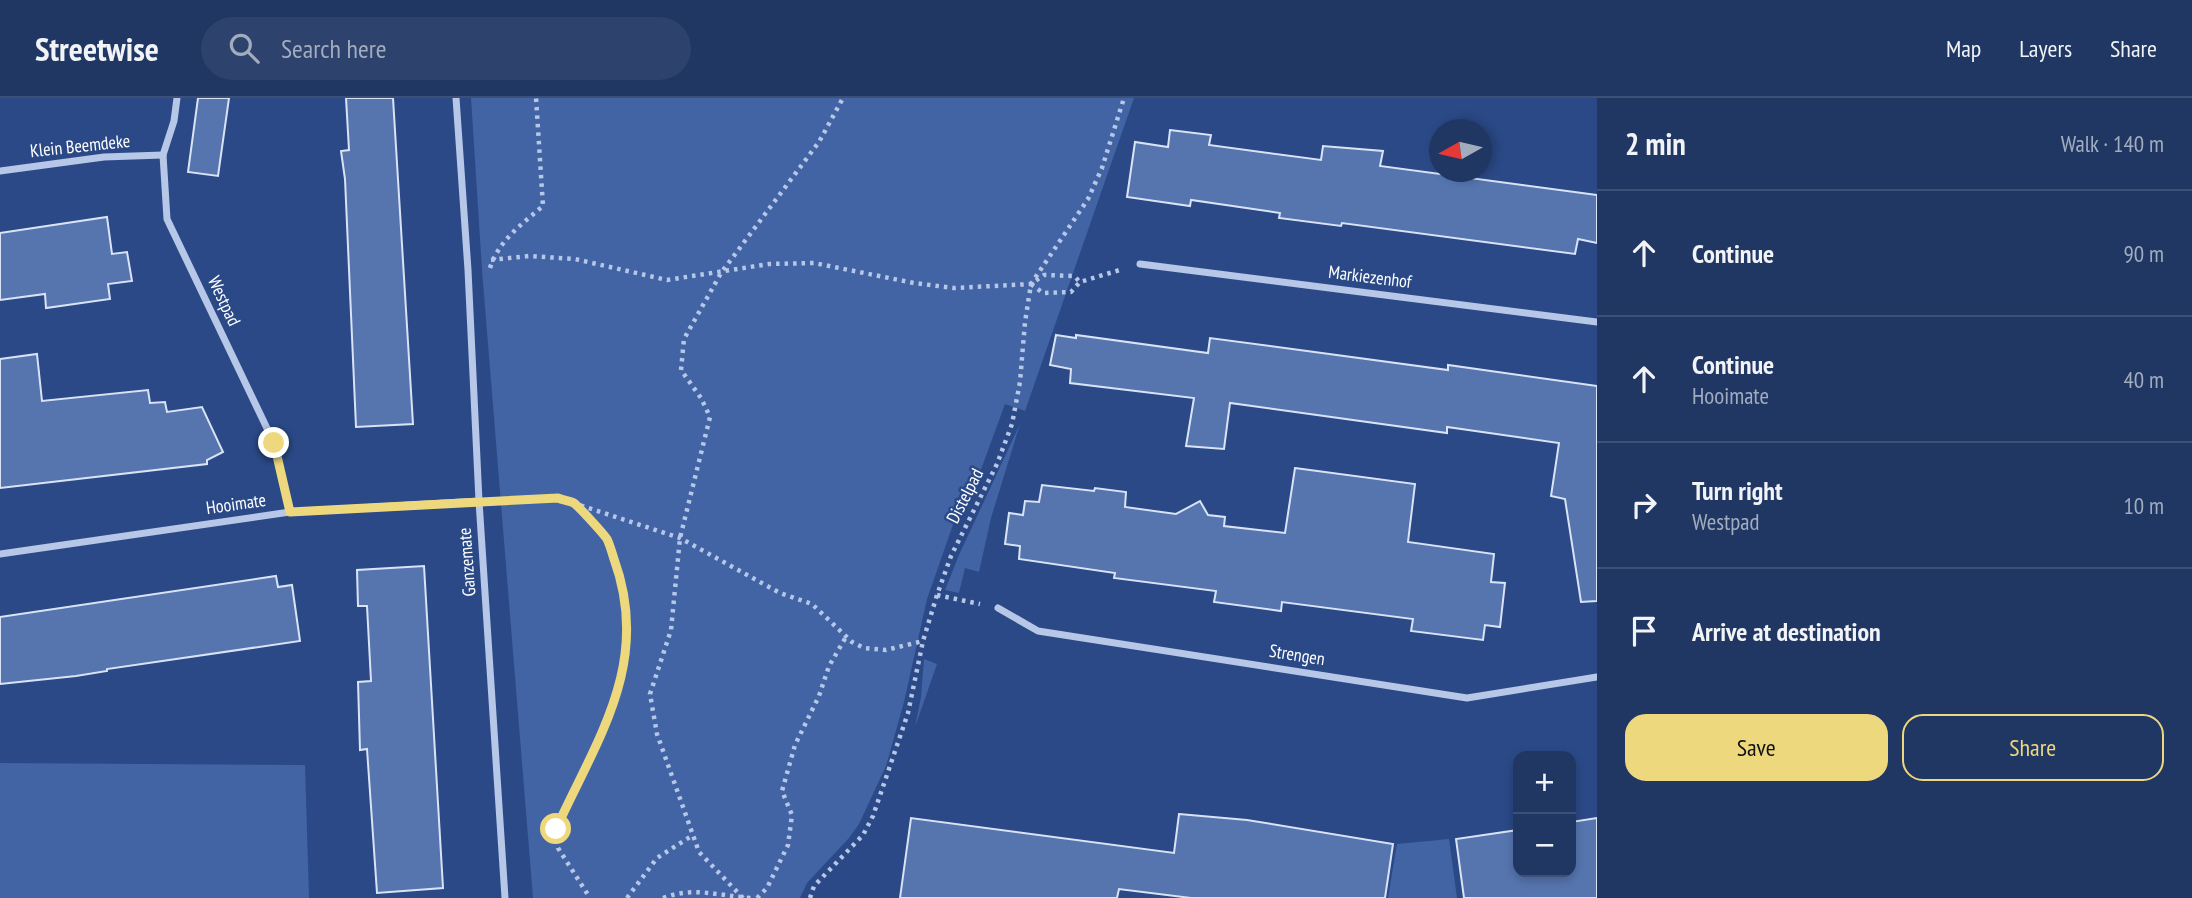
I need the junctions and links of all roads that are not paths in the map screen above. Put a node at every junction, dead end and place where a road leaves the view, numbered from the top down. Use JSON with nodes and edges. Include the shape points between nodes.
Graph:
{"nodes":[{"id":1,"x":177,"y":98,"type":"edge"},
{"id":2,"x":456,"y":98,"type":"edge"},
{"id":3,"x":163,"y":155,"type":"junction"},
{"id":4,"x":0,"y":171,"type":"edge"},
{"id":5,"x":1140,"y":264,"type":"road end"},
{"id":6,"x":1597,"y":322,"type":"edge"},
{"id":7,"x":479,"y":501,"type":"junction"},
{"id":8,"x":290,"y":512,"type":"junction"},
{"id":9,"x":0,"y":554,"type":"edge"},
{"id":10,"x":998,"y":608,"type":"road end"},
{"id":11,"x":1597,"y":677,"type":"edge"},
{"id":12,"x":505,"y":898,"type":"edge"}],
"edges":[{"from":1,"to":3,"type":"street","name":"Westpad"},
{"from":2,"to":7,"type":"street","name":"Ganzemate"},
{"from":3,"to":4,"type":"street","name":"Klein Beemdeke","via":[[104,157]]},
{"from":3,"to":8,"type":"street","name":"Westpad","via":[[167,219],[274,443]]},
{"from":5,"to":6,"type":"street","name":"Markiezenhof"},
{"from":7,"to":8,"type":"street","name":"Hooimate"},
{"from":7,"to":12,"type":"street","name":"Ganzemate"},
{"from":8,"to":9,"type":"street","name":"Hooimate"},
{"from":10,"to":11,"type":"street","name":"Strengen","via":[[1038,631],[1467,698]]}]}
